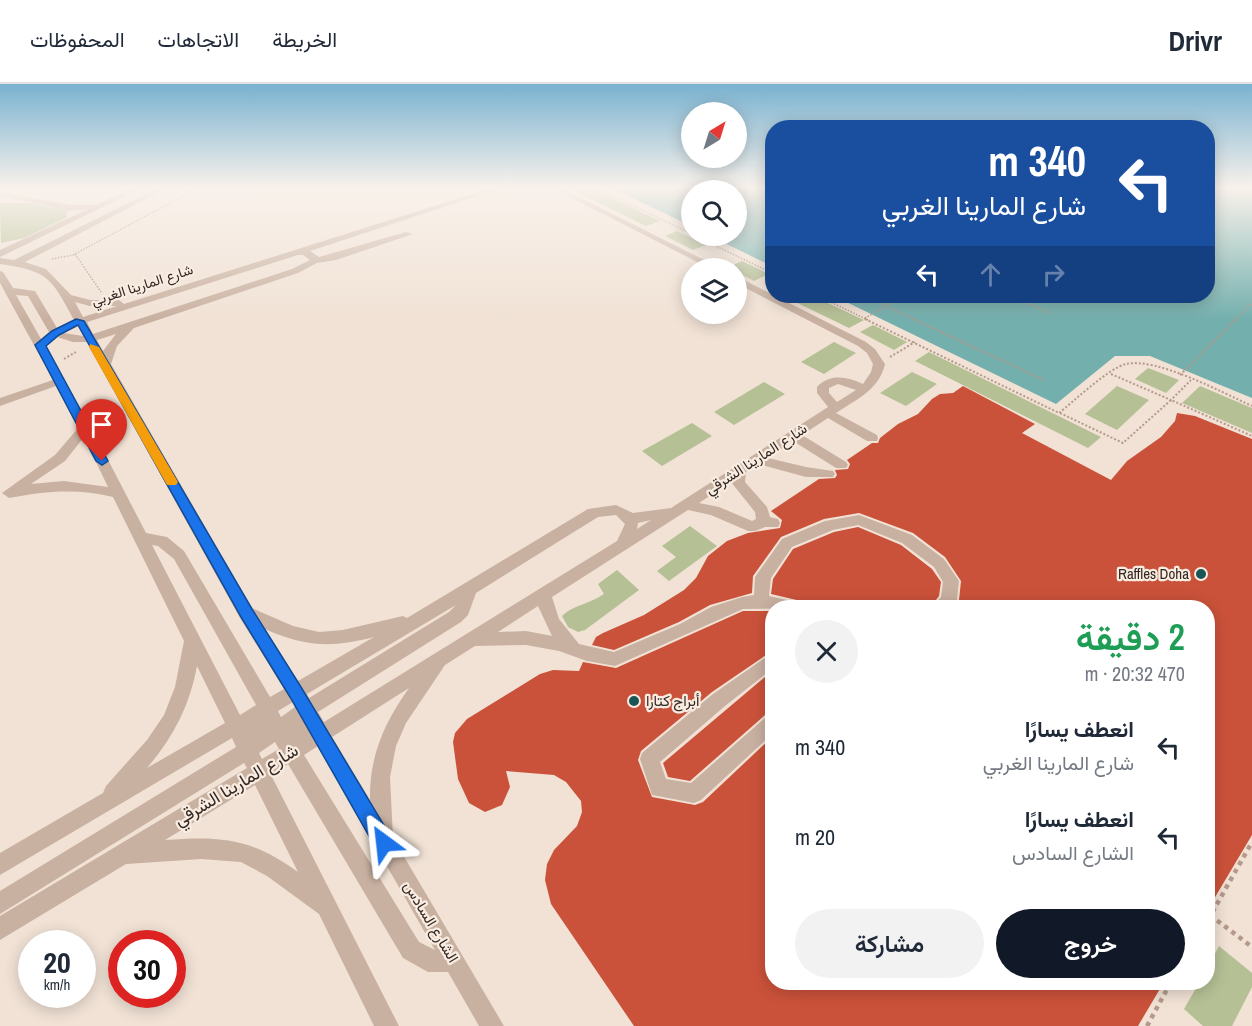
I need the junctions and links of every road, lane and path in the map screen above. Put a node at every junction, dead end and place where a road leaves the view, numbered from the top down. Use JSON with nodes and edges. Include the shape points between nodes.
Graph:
{"nodes":[{"id":1,"x":58,"y":232,"type":"edge"},
{"id":2,"x":76,"y":232,"type":"edge"},
{"id":3,"x":116,"y":232,"type":"edge"},
{"id":4,"x":356,"y":232,"type":"edge"},
{"id":5,"x":644,"y":232,"type":"edge"},
{"id":6,"x":409,"y":234,"type":"dead end"},
{"id":7,"x":324,"y":242,"type":"junction"},
{"id":8,"x":52,"y":244,"type":"junction"},
{"id":9,"x":716,"y":246,"type":"edge"},
{"id":10,"x":292,"y":252,"type":"junction"},
{"id":11,"x":75,"y":254,"type":"junction"},
{"id":12,"x":312,"y":258,"type":"junction"},
{"id":13,"x":696,"y":258,"type":"edge"},
{"id":14,"x":48,"y":260,"type":"junction"},
{"id":15,"x":15,"y":263,"type":"junction"},
{"id":16,"x":0,"y":265,"type":"edge"},
{"id":17,"x":765,"y":270,"type":"edge"},
{"id":18,"x":49,"y":273,"type":"junction"},
{"id":19,"x":747,"y":285,"type":"edge"},
{"id":20,"x":10,"y":291,"type":"junction"},
{"id":21,"x":765,"y":294,"type":"edge"},
{"id":22,"x":67,"y":297,"type":"junction"},
{"id":23,"x":105,"y":297,"type":"dead end"},
{"id":24,"x":140,"y":301,"type":"junction"},
{"id":25,"x":783,"y":303,"type":"edge"},
{"id":26,"x":833,"y":303,"type":"edge"},
{"id":27,"x":879,"y":303,"type":"edge"},
{"id":28,"x":892,"y":303,"type":"edge"},
{"id":29,"x":1025,"y":303,"type":"edge"},
{"id":30,"x":1252,"y":303,"type":"edge"},
{"id":31,"x":886,"y":306,"type":"junction"},
{"id":32,"x":1050,"y":313,"type":"dead end"},
{"id":33,"x":864,"y":318,"type":"junction"},
{"id":34,"x":80,"y":321,"type":"junction"},
{"id":35,"x":136,"y":324,"type":"junction"},
{"id":36,"x":55,"y":333,"type":"junction"},
{"id":37,"x":915,"y":342,"type":"junction"},
{"id":38,"x":92,"y":343,"type":"junction"},
{"id":39,"x":40,"y":345,"type":"junction"},
{"id":40,"x":50,"y":364,"type":"junction"},
{"id":41,"x":879,"y":364,"type":"junction"},
{"id":42,"x":105,"y":365,"type":"junction"},
{"id":43,"x":1111,"y":374,"type":"junction"},
{"id":44,"x":1180,"y":375,"type":"junction"},
{"id":45,"x":1044,"y":380,"type":"dead end"},
{"id":46,"x":1191,"y":380,"type":"junction"},
{"id":47,"x":60,"y":381,"type":"junction"},
{"id":48,"x":864,"y":389,"type":"junction"},
{"id":49,"x":1171,"y":400,"type":"junction"},
{"id":50,"x":0,"y":402,"type":"edge"},
{"id":51,"x":1252,"y":405,"type":"edge"},
{"id":52,"x":832,"y":410,"type":"junction"},
{"id":53,"x":1059,"y":412,"type":"junction"},
{"id":54,"x":85,"y":428,"type":"junction"},
{"id":55,"x":793,"y":435,"type":"junction"},
{"id":56,"x":1252,"y":436,"type":"edge"},
{"id":57,"x":872,"y":438,"type":"dead end"},
{"id":58,"x":773,"y":448,"type":"junction"},
{"id":59,"x":756,"y":459,"type":"junction"},
{"id":60,"x":841,"y":465,"type":"dead end"},
{"id":61,"x":787,"y":466,"type":"junction"},
{"id":62,"x":741,"y":469,"type":"junction"},
{"id":63,"x":828,"y":474,"type":"dead end"},
{"id":64,"x":708,"y":490,"type":"junction"},
{"id":65,"x":4,"y":494,"type":"edge"},
{"id":66,"x":119,"y":494,"type":"junction"},
{"id":67,"x":681,"y":508,"type":"junction"},
{"id":68,"x":714,"y":511,"type":"junction"},
{"id":69,"x":630,"y":519,"type":"junction"},
{"id":70,"x":140,"y":537,"type":"junction"},
{"id":71,"x":623,"y":543,"type":"junction"},
{"id":72,"x":470,"y":589,"type":"junction"},
{"id":73,"x":544,"y":594,"type":"junction"},
{"id":74,"x":766,"y":600,"type":"edge"},
{"id":75,"x":949,"y":600,"type":"edge"},
{"id":76,"x":765,"y":607,"type":"edge"},
{"id":77,"x":246,"y":613,"type":"junction"},
{"id":78,"x":418,"y":620,"type":"junction"},
{"id":79,"x":472,"y":639,"type":"junction"},
{"id":80,"x":192,"y":643,"type":"junction"},
{"id":81,"x":576,"y":650,"type":"junction"},
{"id":82,"x":441,"y":659,"type":"junction"},
{"id":83,"x":765,"y":665,"type":"edge"},
{"id":84,"x":296,"y":692,"type":"junction"},
{"id":85,"x":267,"y":708,"type":"junction"},
{"id":86,"x":306,"y":710,"type":"junction"},
{"id":87,"x":237,"y":724,"type":"junction"},
{"id":88,"x":765,"y":729,"type":"edge"},
{"id":89,"x":278,"y":730,"type":"junction"},
{"id":90,"x":321,"y":734,"type":"junction"},
{"id":91,"x":248,"y":750,"type":"junction"},
{"id":92,"x":292,"y":751,"type":"junction"},
{"id":93,"x":259,"y":770,"type":"junction"},
{"id":94,"x":103,"y":804,"type":"junction"},
{"id":95,"x":1252,"y":842,"type":"edge"},
{"id":96,"x":384,"y":843,"type":"junction"},
{"id":97,"x":121,"y":854,"type":"junction"},
{"id":98,"x":0,"y":865,"type":"edge"},
{"id":99,"x":0,"y":903,"type":"edge"},
{"id":100,"x":1215,"y":907,"type":"edge"},
{"id":101,"x":328,"y":908,"type":"junction"},
{"id":102,"x":1215,"y":921,"type":"edge"},
{"id":103,"x":0,"y":929,"type":"edge"},
{"id":104,"x":1252,"y":946,"type":"edge"},
{"id":105,"x":454,"y":961,"type":"junction"},
{"id":106,"x":1167,"y":990,"type":"edge"},
{"id":107,"x":387,"y":1026,"type":"edge"},
{"id":108,"x":492,"y":1026,"type":"edge"},
{"id":109,"x":1147,"y":1026,"type":"edge"}],
"edges":[{"from":1,"to":16,"type":"street"},
{"from":2,"to":8,"type":"street"},
{"from":3,"to":11,"type":"path"},
{"from":4,"to":7,"type":"street","name":"شارع المارينا الغربي"},
{"from":5,"to":13,"type":"street"},
{"from":6,"to":12,"type":"street","via":[[333,258]]},
{"from":7,"to":10,"type":"street","name":"شارع المارينا الغربي"},
{"from":7,"to":12,"type":"street","name":"شارع المارينا الغربي"},
{"from":8,"to":14,"type":"street"},
{"from":8,"to":15,"type":"street"},
{"from":9,"to":17,"type":"path"},
{"from":10,"to":12,"type":"street","name":"شارع المارينا الغربي"},
{"from":10,"to":24,"type":"street","name":"شارع المارينا الغربي"},
{"from":11,"to":14,"type":"path"},
{"from":11,"to":23,"type":"path"},
{"from":12,"to":35,"type":"street","name":"شارع المارينا الغربي","via":[[295,271]]},
{"from":14,"to":18,"type":"street"},
{"from":15,"to":16,"type":"street"},
{"from":15,"to":18,"type":"street"},
{"from":16,"to":20,"type":"street"},
{"from":18,"to":22,"type":"street","name":"الشارع السادس"},
{"from":19,"to":21,"type":"street"},
{"from":20,"to":36,"type":"street","via":[[31,293]]},
{"from":20,"to":39,"type":"street"},
{"from":22,"to":24,"type":"street","via":[[102,304]]},
{"from":22,"to":34,"type":"street","name":"الشارع السادس"},
{"from":24,"to":34,"type":"street","name":"شارع المارينا الغربي"},
{"from":25,"to":41,"type":"street","via":[[862,344]]},
{"from":26,"to":33,"type":"path"},
{"from":27,"to":31,"type":"path"},
{"from":28,"to":31,"type":"path"},
{"from":29,"to":32,"type":"path"},
{"from":30,"to":44,"type":"path"},
{"from":31,"to":33,"type":"path"},
{"from":31,"to":45,"type":"path"},
{"from":33,"to":37,"type":"path"},
{"from":34,"to":36,"type":"street","name":"شارع المارينا الغربي"},
{"from":34,"to":38,"type":"street","name":"الشارع السادس"},
{"from":35,"to":38,"type":"street","name":"شارع المارينا الغربي"},
{"from":35,"to":42,"type":"street","via":[[112,343]]},
{"from":36,"to":38,"type":"street"},
{"from":36,"to":39,"type":"street","name":"شارع المارينا الغربي"},
{"from":37,"to":41,"type":"path"},
{"from":37,"to":53,"type":"path"},
{"from":38,"to":40,"type":"path"},
{"from":38,"to":42,"type":"street","name":"الشارع السادس"},
{"from":39,"to":40,"type":"street"},
{"from":40,"to":47,"type":"street"},
{"from":41,"to":48,"type":"street","name":"شارع المارينا الشرقي","via":[[874,380]]},
{"from":42,"to":77,"type":"street","name":"الشارع السادس"},
{"from":43,"to":44,"type":"path","via":[[1124,364],[1138,363]]},
{"from":43,"to":49,"type":"path"},
{"from":43,"to":53,"type":"path"},
{"from":44,"to":46,"type":"path"},
{"from":46,"to":49,"type":"path"},
{"from":46,"to":51,"type":"path"},
{"from":47,"to":50,"type":"street"},
{"from":47,"to":54,"type":"street"},
{"from":48,"to":52,"type":"street","name":"شارع المارينا الشرقي"},
{"from":48,"to":52,"type":"street","via":[[846,381],[826,383],[823,393]]},
{"from":49,"to":53,"type":"path","via":[[1123,443]]},
{"from":49,"to":56,"type":"path"},
{"from":52,"to":55,"type":"street","name":"شارع المارينا الشرقي"},
{"from":52,"to":57,"type":"street"},
{"from":54,"to":65,"type":"street","via":[[60,458]]},
{"from":54,"to":66,"type":"street"},
{"from":55,"to":58,"type":"street","name":"شارع المارينا الشرقي"},
{"from":55,"to":60,"type":"street"},
{"from":58,"to":59,"type":"street","name":"شارع المارينا الشرقي"},
{"from":58,"to":61,"type":"street"},
{"from":59,"to":61,"type":"street"},
{"from":59,"to":62,"type":"street","name":"شارع المارينا الشرقي"},
{"from":61,"to":63,"type":"street"},
{"from":62,"to":64,"type":"street","name":"شارع المارينا الشرقي"},
{"from":62,"to":68,"type":"street","via":[[738,483],[768,522],[748,526]]},
{"from":64,"to":67,"type":"street","name":"شارع المارينا الشرقي"},
{"from":64,"to":68,"type":"street"},
{"from":65,"to":66,"type":"street","via":[[68,484]]},
{"from":66,"to":70,"type":"street"},
{"from":67,"to":68,"type":"street"},
{"from":67,"to":69,"type":"street","name":"شارع المارينا الشرقي"},
{"from":67,"to":71,"type":"street","name":"شارع المارينا الشرقي"},
{"from":69,"to":71,"type":"street","via":[[631,530]]},
{"from":69,"to":72,"type":"street","name":"شارع المارينا الشرقي","via":[[614,510],[593,513]]},
{"from":70,"to":80,"type":"street"},
{"from":70,"to":85,"type":"street","via":[[162,541],[178,555]]},
{"from":71,"to":73,"type":"street","name":"شارع المارينا الشرقي"},
{"from":72,"to":78,"type":"street","name":"شارع المارينا الشرقي"},
{"from":72,"to":86,"type":"street","via":[[455,617]]},
{"from":73,"to":79,"type":"street","name":"شارع المارينا الشرقي"},
{"from":73,"to":81,"type":"street","via":[[553,624]]},
{"from":74,"to":75,"type":"street","via":[[763,577],[787,543],[830,525],[859,520],[907,539],[939,563],[951,581]]},
{"from":76,"to":81,"type":"street","via":[[742,603],[615,659]]},
{"from":77,"to":78,"type":"street","via":[[285,631],[323,639]]},
{"from":77,"to":84,"type":"street","name":"الشارع السادس"},
{"from":78,"to":84,"type":"street","name":"شارع المارينا الشرقي"},
{"from":79,"to":81,"type":"street","via":[[526,638]]},
{"from":79,"to":82,"type":"street","name":"شارع المارينا الشرقي"},
{"from":80,"to":87,"type":"street"},
{"from":80,"to":94,"type":"street","via":[[182,694],[168,726]]},
{"from":82,"to":90,"type":"street","name":"شارع المارينا الشرقي"},
{"from":82,"to":96,"type":"street","via":[[399,717],[384,750],[380,787]]},
{"from":83,"to":88,"type":"street","via":[[649,759],[659,788],[694,793]]},
{"from":84,"to":85,"type":"street","name":"شارع المارينا الشرقي"},
{"from":84,"to":86,"type":"street","name":"الشارع السادس"},
{"from":84,"to":89,"type":"street"},
{"from":85,"to":87,"type":"street","name":"شارع المارينا الشرقي"},
{"from":85,"to":89,"type":"street"},
{"from":86,"to":89,"type":"street"},
{"from":86,"to":90,"type":"street","name":"الشارع السادس"},
{"from":87,"to":89,"type":"street"},
{"from":87,"to":91,"type":"street"},
{"from":87,"to":94,"type":"street","name":"شارع المارينا الشرقي"},
{"from":89,"to":90,"type":"street"},
{"from":89,"to":91,"type":"street"},
{"from":89,"to":92,"type":"street"},
{"from":89,"to":93,"type":"street"},
{"from":90,"to":92,"type":"street","name":"شارع المارينا الشرقي"},
{"from":90,"to":96,"type":"street","name":"الشارع السادس"},
{"from":91,"to":93,"type":"street"},
{"from":91,"to":99,"type":"street"},
{"from":92,"to":93,"type":"street","name":"شارع المارينا الشرقي"},
{"from":92,"to":105,"type":"street","via":[[411,950],[428,961]]},
{"from":93,"to":97,"type":"street","name":"شارع المارينا الشرقي"},
{"from":93,"to":101,"type":"street"},
{"from":94,"to":98,"type":"street","name":"شارع المارينا الشرقي"},
{"from":95,"to":100,"type":"path"},
{"from":96,"to":105,"type":"street","name":"الشارع السادس"},
{"from":97,"to":101,"type":"street","via":[[240,852],[291,879]]},
{"from":97,"to":103,"type":"street","name":"شارع المارينا الشرقي"},
{"from":101,"to":107,"type":"street"},
{"from":102,"to":104,"type":"path"},
{"from":105,"to":108,"type":"street","name":"الشارع السادس"},
{"from":106,"to":109,"type":"path"}]}
